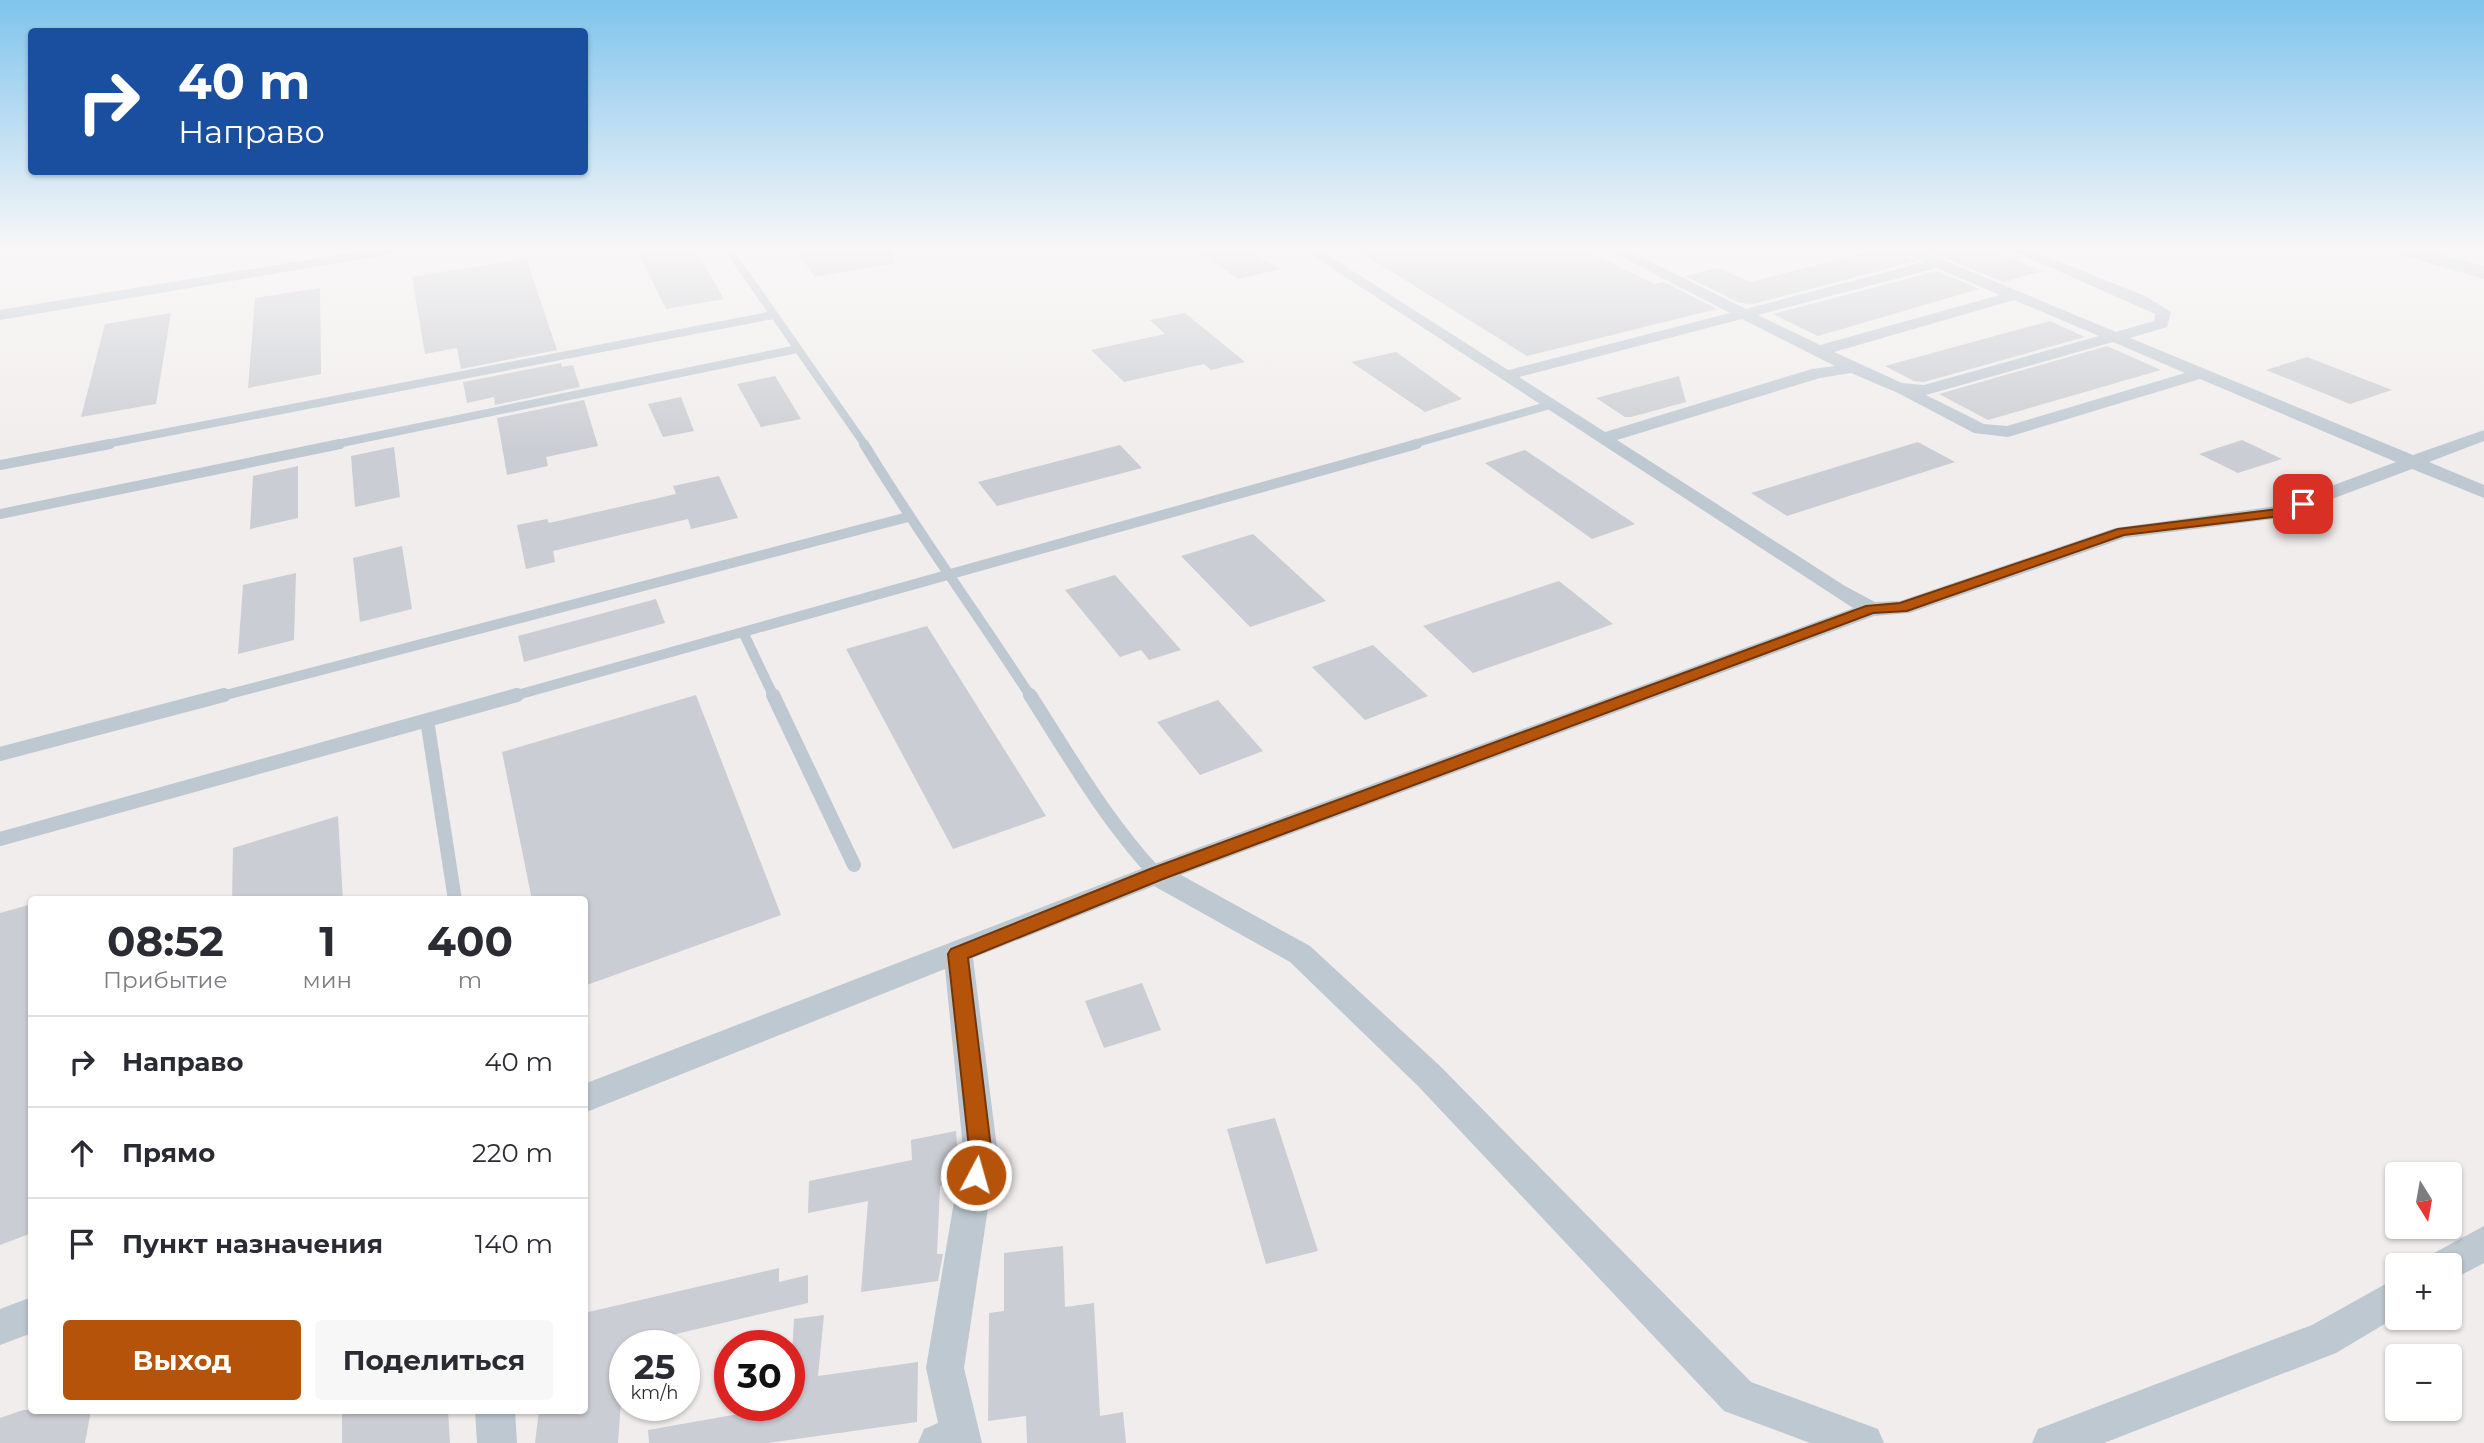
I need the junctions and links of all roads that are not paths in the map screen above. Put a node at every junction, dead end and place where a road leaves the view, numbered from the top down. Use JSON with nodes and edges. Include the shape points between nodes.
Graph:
{"nodes":[{"id":1,"x":761,"y":317,"type":"edge"},
{"id":2,"x":775,"y":317,"type":"edge"},
{"id":3,"x":1415,"y":317,"type":"edge"},
{"id":4,"x":1728,"y":317,"type":"edge"},
{"id":5,"x":1753,"y":317,"type":"edge"},
{"id":6,"x":1937,"y":317,"type":"edge"},
{"id":7,"x":2068,"y":317,"type":"edge"},
{"id":8,"x":2162,"y":317,"type":"edge"},
{"id":9,"x":2114,"y":337,"type":"junction"},
{"id":10,"x":797,"y":349,"type":"junction"},
{"id":11,"x":1819,"y":351,"type":"junction"},
{"id":12,"x":1853,"y":368,"type":"junction"},
{"id":13,"x":2201,"y":373,"type":"junction"},
{"id":14,"x":1505,"y":376,"type":"junction"},
{"id":15,"x":1899,"y":388,"type":"junction"},
{"id":16,"x":1550,"y":405,"type":"junction"},
{"id":17,"x":2484,"y":435,"type":"edge"},
{"id":18,"x":1603,"y":439,"type":"junction"},
{"id":19,"x":2414,"y":462,"type":"junction"},
{"id":20,"x":0,"y":465,"type":"edge"},
{"id":21,"x":2484,"y":492,"type":"edge"},
{"id":22,"x":0,"y":514,"type":"edge"},
{"id":23,"x":908,"y":517,"type":"junction"},
{"id":24,"x":951,"y":574,"type":"junction"},
{"id":25,"x":1871,"y":609,"type":"junction"},
{"id":26,"x":743,"y":632,"type":"junction"},
{"id":27,"x":427,"y":720,"type":"junction"},
{"id":28,"x":0,"y":754,"type":"edge"},
{"id":29,"x":0,"y":839,"type":"edge"},
{"id":30,"x":854,"y":865,"type":"dead end"},
{"id":31,"x":1156,"y":874,"type":"junction"},
{"id":32,"x":454,"y":896,"type":"edge"},
{"id":33,"x":958,"y":954,"type":"junction"},
{"id":34,"x":588,"y":1097,"type":"edge"},
{"id":35,"x":2484,"y":1243,"type":"edge"},
{"id":36,"x":2462,"y":1256,"type":"edge"},
{"id":37,"x":2385,"y":1303,"type":"edge"},
{"id":38,"x":28,"y":1316,"type":"edge"},
{"id":39,"x":0,"y":1327,"type":"edge"},
{"id":40,"x":495,"y":1414,"type":"edge"},
{"id":41,"x":953,"y":1442,"type":"edge"},
{"id":42,"x":498,"y":1443,"type":"edge"},
{"id":43,"x":1864,"y":1443,"type":"edge"},
{"id":44,"x":2052,"y":1443,"type":"edge"}],
"edges":[{"from":1,"to":20,"type":"lane"},
{"from":2,"to":10,"type":"lane"},
{"from":3,"to":14,"type":"street"},
{"from":4,"to":14,"type":"street"},
{"from":5,"to":11,"type":"street"},
{"from":6,"to":11,"type":"street"},
{"from":7,"to":9,"type":"street"},
{"from":8,"to":9,"type":"street","via":[[2161,324]]},
{"from":9,"to":13,"type":"street"},
{"from":9,"to":15,"type":"street","via":[[1924,390]]},
{"from":10,"to":22,"type":"lane"},
{"from":10,"to":23,"type":"lane","via":[[853,426]]},
{"from":11,"to":12,"type":"street"},
{"from":12,"to":15,"type":"street"},
{"from":12,"to":18,"type":"street","via":[[1818,373]]},
{"from":13,"to":15,"type":"street","via":[[2008,432],[1980,429]]},
{"from":13,"to":19,"type":"street"},
{"from":14,"to":16,"type":"street"},
{"from":16,"to":18,"type":"street"},
{"from":16,"to":24,"type":"lane"},
{"from":17,"to":19,"type":"street"},
{"from":18,"to":25,"type":"street"},
{"from":19,"to":21,"type":"street"},
{"from":19,"to":25,"type":"street","via":[[2281,512],[2122,531],[1902,608]]},
{"from":23,"to":24,"type":"lane"},
{"from":23,"to":28,"type":"lane"},
{"from":24,"to":26,"type":"lane"},
{"from":24,"to":31,"type":"lane","via":[[1076,767]]},
{"from":25,"to":31,"type":"street"},
{"from":26,"to":27,"type":"lane"},
{"from":26,"to":30,"type":"lane"},
{"from":27,"to":29,"type":"lane"},
{"from":27,"to":32,"type":"lane"},
{"from":31,"to":33,"type":"street"},
{"from":31,"to":43,"type":"street","via":[[1300,954],[1429,1076],[1738,1397]]},
{"from":33,"to":34,"type":"street"},
{"from":33,"to":41,"type":"street","via":[[980,1148],[945,1368]]},
{"from":35,"to":36,"type":"street"},
{"from":37,"to":44,"type":"street","via":[[2323,1340]]},
{"from":38,"to":39,"type":"street"},
{"from":40,"to":42,"type":"street"}]}
